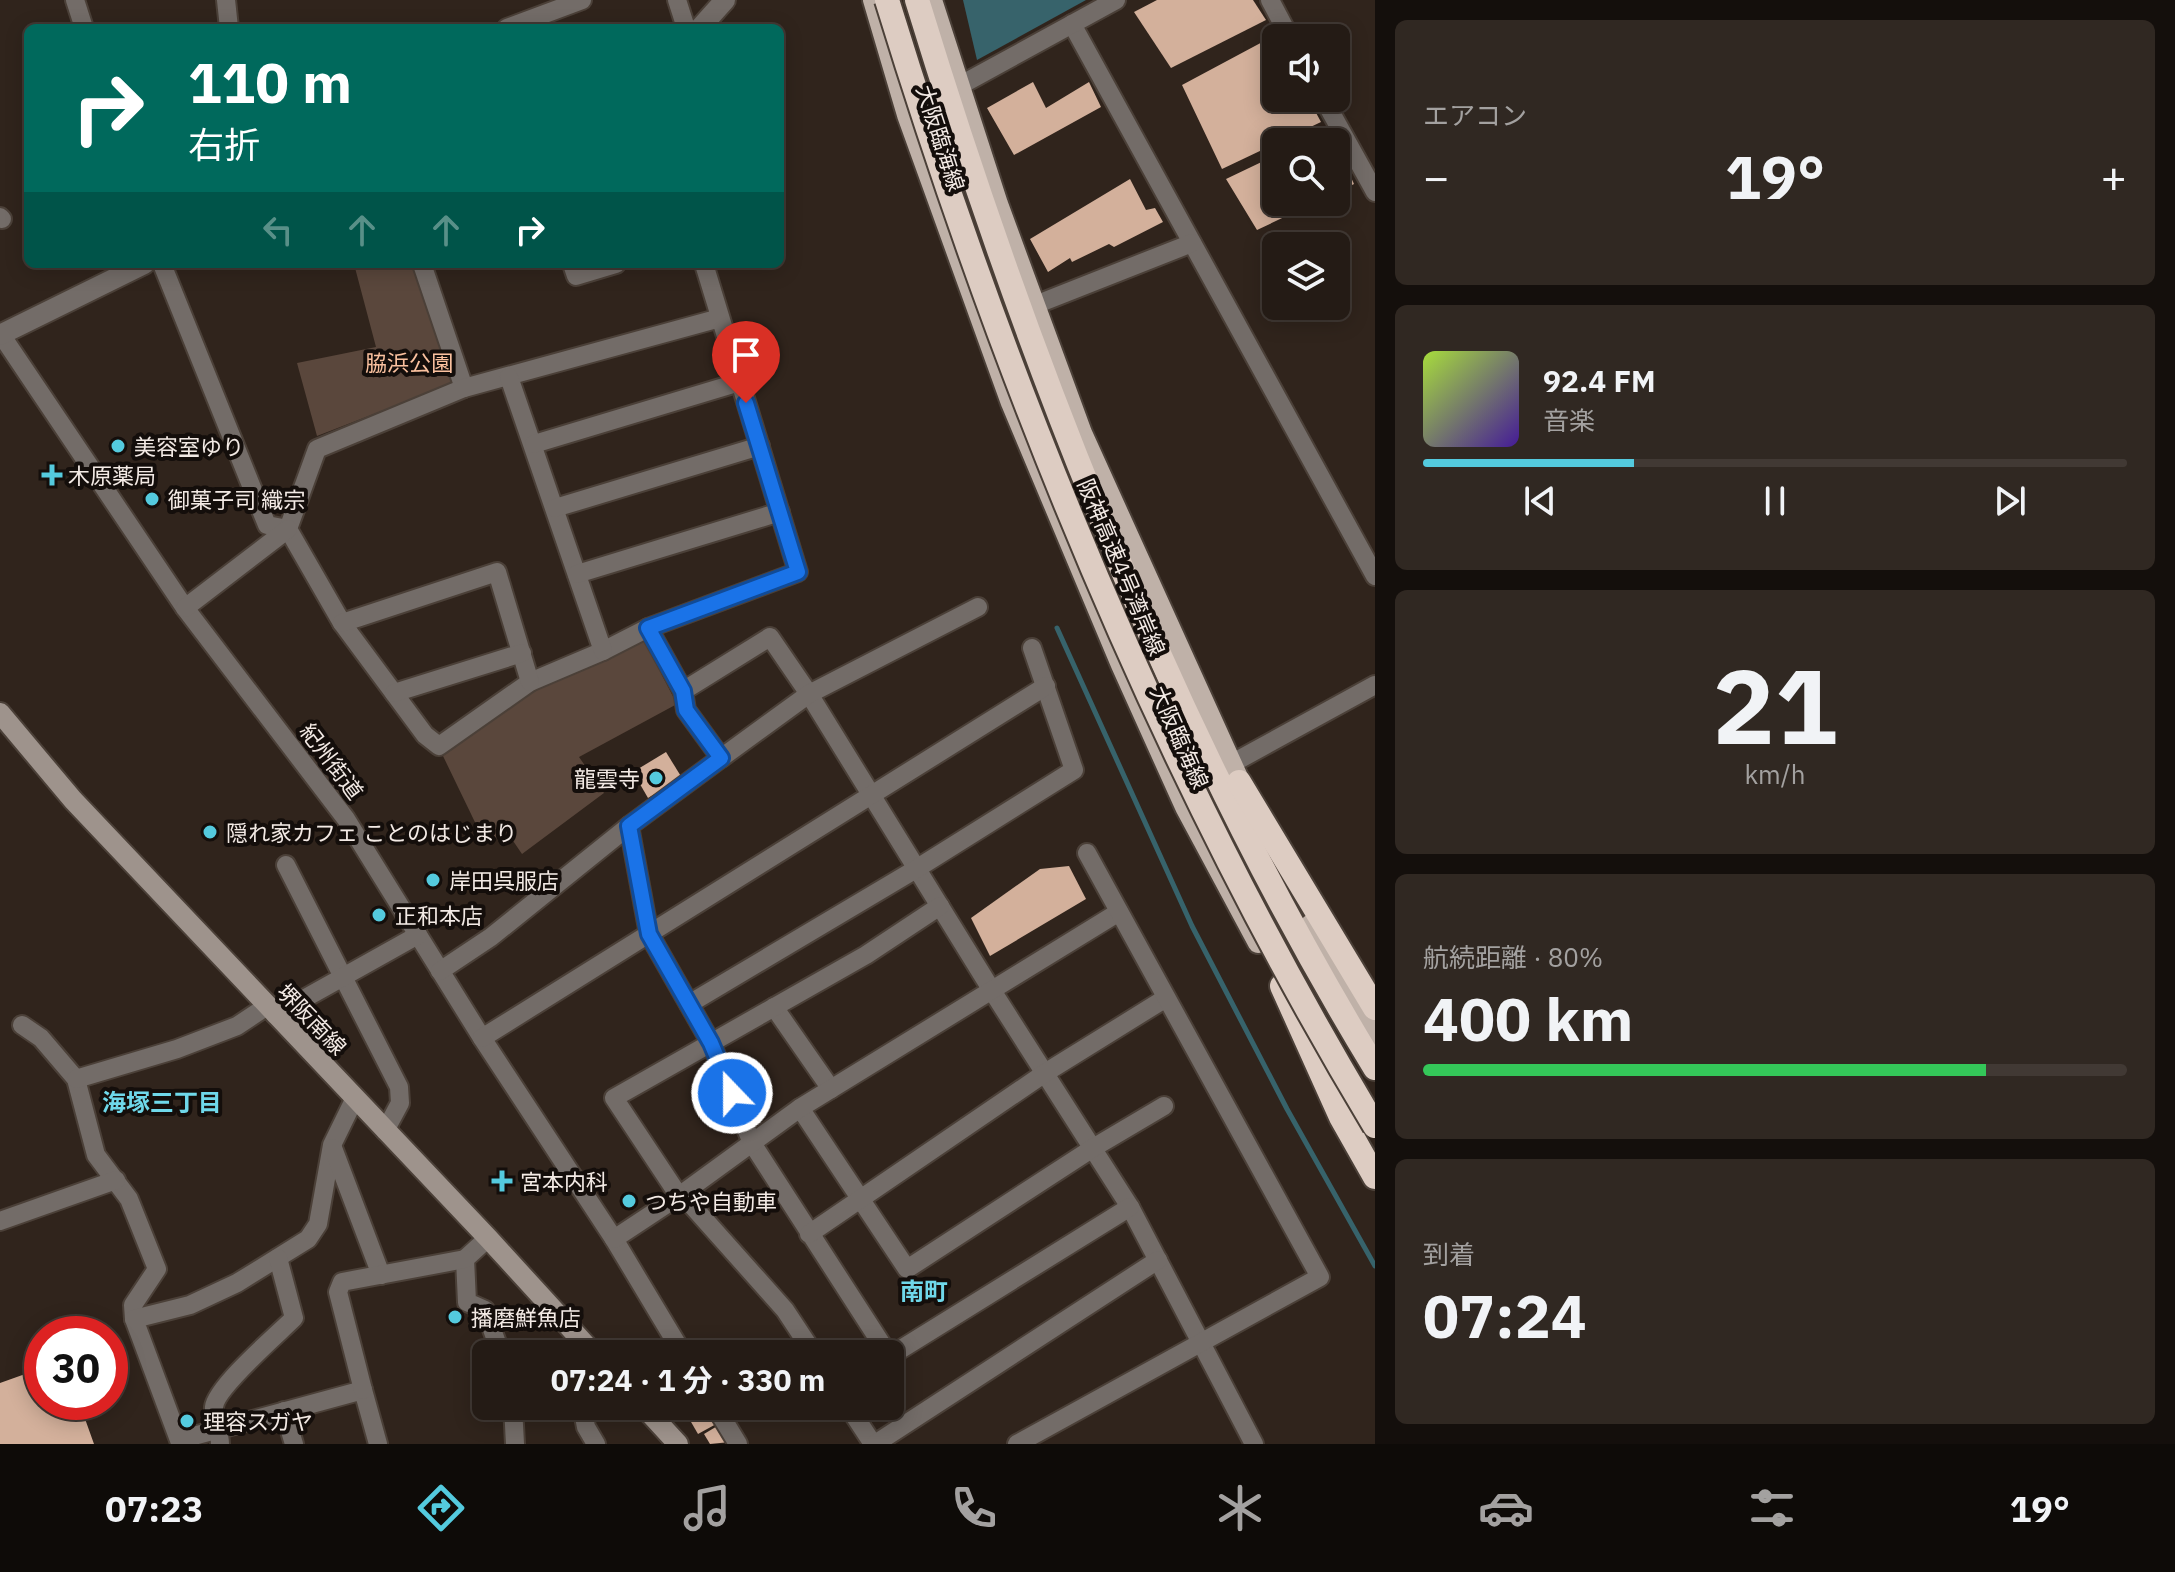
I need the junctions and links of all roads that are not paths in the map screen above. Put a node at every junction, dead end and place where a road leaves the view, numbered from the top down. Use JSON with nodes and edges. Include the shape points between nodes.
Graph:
{"nodes":[{"id":1,"x":75,"y":0,"type":"edge"},
{"id":2,"x":226,"y":0,"type":"edge"},
{"id":3,"x":582,"y":0,"type":"edge"},
{"id":4,"x":677,"y":0,"type":"edge"},
{"id":5,"x":725,"y":0,"type":"edge"},
{"id":6,"x":902,"y":0,"type":"edge"},
{"id":7,"x":917,"y":0,"type":"edge"},
{"id":8,"x":932,"y":0,"type":"edge"},
{"id":9,"x":1116,"y":0,"type":"edge"},
{"id":10,"x":1270,"y":0,"type":"edge"},
{"id":11,"x":879,"y":4,"type":"edge"},
{"id":12,"x":83,"y":24,"type":"edge"},
{"id":13,"x":229,"y":24,"type":"edge"},
{"id":14,"x":518,"y":24,"type":"edge"},
{"id":15,"x":685,"y":24,"type":"edge"},
{"id":16,"x":704,"y":24,"type":"edge"},
{"id":17,"x":1072,"y":24,"type":"junction"},
{"id":18,"x":1283,"y":24,"type":"edge"},
{"id":19,"x":959,"y":86,"type":"junction"},
{"id":20,"x":1331,"y":112,"type":"edge"},
{"id":21,"x":1375,"y":192,"type":"edge"},
{"id":22,"x":1192,"y":243,"type":"junction"},
{"id":23,"x":136,"y":268,"type":"edge"},
{"id":24,"x":164,"y":268,"type":"edge"},
{"id":25,"x":423,"y":268,"type":"edge"},
{"id":26,"x":573,"y":268,"type":"edge"},
{"id":27,"x":603,"y":268,"type":"edge"},
{"id":28,"x":705,"y":268,"type":"edge"},
{"id":29,"x":1035,"y":305,"type":"junction"},
{"id":30,"x":720,"y":318,"type":"junction"},
{"id":31,"x":0,"y":334,"type":"edge"},
{"id":32,"x":509,"y":377,"type":"junction"},
{"id":33,"x":740,"y":382,"type":"junction"},
{"id":34,"x":464,"y":388,"type":"junction"},
{"id":35,"x":534,"y":444,"type":"junction"},
{"id":36,"x":760,"y":446,"type":"junction"},
{"id":37,"x":555,"y":508,"type":"junction"},
{"id":38,"x":780,"y":512,"type":"junction"},
{"id":39,"x":288,"y":529,"type":"junction"},
{"id":40,"x":577,"y":574,"type":"junction"},
{"id":41,"x":1375,"y":576,"type":"edge"},
{"id":42,"x":978,"y":607,"type":"dead end"},
{"id":43,"x":185,"y":608,"type":"junction"},
{"id":44,"x":342,"y":623,"type":"junction"},
{"id":45,"x":648,"y":628,"type":"junction"},
{"id":46,"x":1032,"y":648,"type":"dead end"},
{"id":47,"x":603,"y":651,"type":"junction"},
{"id":48,"x":522,"y":653,"type":"junction"},
{"id":49,"x":530,"y":682,"type":"junction"},
{"id":50,"x":1375,"y":685,"type":"edge"},
{"id":51,"x":1046,"y":686,"type":"junction"},
{"id":52,"x":683,"y":691,"type":"junction"},
{"id":53,"x":394,"y":693,"type":"junction"},
{"id":54,"x":809,"y":694,"type":"junction"},
{"id":55,"x":0,"y":713,"type":"edge"},
{"id":56,"x":721,"y":758,"type":"junction"},
{"id":57,"x":1235,"y":773,"type":"junction"},
{"id":58,"x":872,"y":794,"type":"junction"},
{"id":59,"x":629,"y":826,"type":"junction"},
{"id":60,"x":1087,"y":853,"type":"dead end"},
{"id":61,"x":286,"y":865,"type":"dead end"},
{"id":62,"x":916,"y":869,"type":"junction"},
{"id":63,"x":940,"y":906,"type":"junction"},
{"id":64,"x":1119,"y":912,"type":"junction"},
{"id":65,"x":649,"y":934,"type":"junction"},
{"id":66,"x":418,"y":935,"type":"junction"},
{"id":67,"x":440,"y":971,"type":"junction"},
{"id":68,"x":344,"y":977,"type":"junction"},
{"id":69,"x":1282,"y":986,"type":"joint"},
{"id":70,"x":991,"y":989,"type":"junction"},
{"id":71,"x":1166,"y":998,"type":"junction"},
{"id":72,"x":689,"y":1004,"type":"junction"},
{"id":73,"x":774,"y":1007,"type":"junction"},
{"id":74,"x":1375,"y":1008,"type":"edge"},
{"id":75,"x":271,"y":1010,"type":"junction"},
{"id":76,"x":22,"y":1025,"type":"dead end"},
{"id":77,"x":482,"y":1038,"type":"junction"},
{"id":78,"x":1375,"y":1038,"type":"edge"},
{"id":79,"x":711,"y":1043,"type":"junction"},
{"id":80,"x":1375,"y":1068,"type":"edge"},
{"id":81,"x":1045,"y":1073,"type":"junction"},
{"id":82,"x":76,"y":1079,"type":"junction"},
{"id":83,"x":831,"y":1089,"type":"junction"},
{"id":84,"x":355,"y":1098,"type":"junction"},
{"id":85,"x":1164,"y":1106,"type":"dead end"},
{"id":86,"x":800,"y":1108,"type":"junction"},
{"id":87,"x":1375,"y":1126,"type":"edge"},
{"id":88,"x":385,"y":1131,"type":"junction"},
{"id":89,"x":752,"y":1143,"type":"junction"},
{"id":90,"x":332,"y":1145,"type":"junction"},
{"id":91,"x":1093,"y":1148,"type":"junction"},
{"id":92,"x":1373,"y":1167,"type":"edge"},
{"id":93,"x":116,"y":1180,"type":"junction"},
{"id":94,"x":679,"y":1196,"type":"junction"},
{"id":95,"x":862,"y":1198,"type":"junction"},
{"id":96,"x":1130,"y":1207,"type":"junction"},
{"id":97,"x":0,"y":1221,"type":"edge"},
{"id":98,"x":809,"y":1234,"type":"junction"},
{"id":99,"x":488,"y":1238,"type":"junction"},
{"id":100,"x":614,"y":1239,"type":"junction"},
{"id":101,"x":278,"y":1258,"type":"junction"},
{"id":102,"x":465,"y":1259,"type":"junction"},
{"id":103,"x":1158,"y":1260,"type":"junction"},
{"id":104,"x":381,"y":1275,"type":"junction"},
{"id":105,"x":134,"y":1319,"type":"junction"},
{"id":106,"x":496,"y":1340,"type":"edge"},
{"id":107,"x":576,"y":1340,"type":"edge"},
{"id":108,"x":675,"y":1340,"type":"edge"},
{"id":109,"x":805,"y":1340,"type":"edge"},
{"id":110,"x":879,"y":1340,"type":"edge"},
{"id":111,"x":1201,"y":1342,"type":"junction"},
{"id":112,"x":904,"y":1346,"type":"edge"},
{"id":113,"x":363,"y":1390,"type":"junction"},
{"id":114,"x":284,"y":1411,"type":"junction"},
{"id":115,"x":514,"y":1420,"type":"edge"},
{"id":116,"x":585,"y":1420,"type":"edge"},
{"id":117,"x":656,"y":1420,"type":"edge"},
{"id":118,"x":723,"y":1420,"type":"edge"},
{"id":119,"x":858,"y":1420,"type":"edge"},
{"id":120,"x":220,"y":1436,"type":"edge"},
{"id":121,"x":294,"y":1444,"type":"edge"},
{"id":122,"x":378,"y":1444,"type":"edge"},
{"id":123,"x":515,"y":1444,"type":"edge"},
{"id":124,"x":596,"y":1444,"type":"edge"},
{"id":125,"x":678,"y":1444,"type":"edge"},
{"id":126,"x":738,"y":1444,"type":"edge"},
{"id":127,"x":874,"y":1444,"type":"edge"},
{"id":128,"x":1017,"y":1444,"type":"edge"},
{"id":129,"x":1254,"y":1444,"type":"edge"}],
"edges":[{"from":1,"to":12,"type":"street"},
{"from":2,"to":13,"type":"street"},
{"from":3,"to":14,"type":"street"},
{"from":4,"to":15,"type":"street"},
{"from":5,"to":16,"type":"street"},
{"from":6,"to":11,"type":"street"},
{"from":7,"to":80,"type":"highway","name":"阪神高速4号湾岸線","via":[[1011,286],[1073,452],[1145,621],[1214,771]]},
{"from":8,"to":19,"type":"main road","name":"大阪臨海線"},
{"from":9,"to":17,"type":"street"},
{"from":10,"to":18,"type":"street"},
{"from":11,"to":69,"type":"main road","name":"大阪臨海線","via":[[907,115],[1058,518],[1185,807]]},
{"from":11,"to":87,"type":"highway","name":"阪神高速4号湾岸線","bridge":true,"via":[[1046,458],[1117,624],[1191,788]]},
{"from":17,"to":19,"type":"street"},
{"from":17,"to":22,"type":"street"},
{"from":19,"to":29,"type":"main road","name":"大阪臨海線"},
{"from":20,"to":21,"type":"street"},
{"from":22,"to":29,"type":"street"},
{"from":22,"to":41,"type":"street"},
{"from":23,"to":31,"type":"street"},
{"from":24,"to":39,"type":"street","via":[[267,525]]},
{"from":25,"to":34,"type":"street"},
{"from":26,"to":27,"type":"street","via":[[576,276]]},
{"from":28,"to":30,"type":"street"},
{"from":29,"to":57,"type":"main road","name":"大阪臨海線","via":[[1082,433]]},
{"from":30,"to":32,"type":"street"},
{"from":30,"to":33,"type":"street"},
{"from":31,"to":43,"type":"street","name":"紀州街道"},
{"from":32,"to":34,"type":"street"},
{"from":32,"to":35,"type":"street"},
{"from":33,"to":35,"type":"street"},
{"from":33,"to":36,"type":"street"},
{"from":34,"to":39,"type":"street","via":[[317,449]]},
{"from":35,"to":37,"type":"street"},
{"from":36,"to":37,"type":"street"},
{"from":36,"to":38,"type":"street"},
{"from":37,"to":40,"type":"street"},
{"from":38,"to":40,"type":"street"},
{"from":38,"to":45,"type":"street","via":[[798,572]]},
{"from":39,"to":43,"type":"street"},
{"from":39,"to":44,"type":"street"},
{"from":40,"to":47,"type":"street"},
{"from":42,"to":54,"type":"street"},
{"from":43,"to":66,"type":"street","name":"紀州街道","via":[[346,819]]},
{"from":44,"to":48,"type":"street","via":[[497,572]]},
{"from":44,"to":53,"type":"street"},
{"from":45,"to":47,"type":"street"},
{"from":45,"to":52,"type":"street"},
{"from":46,"to":51,"type":"street"},
{"from":47,"to":49,"type":"street"},
{"from":48,"to":49,"type":"street"},
{"from":48,"to":53,"type":"street"},
{"from":49,"to":53,"type":"street","via":[[439,746]]},
{"from":50,"to":57,"type":"street"},
{"from":51,"to":58,"type":"street"},
{"from":51,"to":62,"type":"street","via":[[1074,770]]},
{"from":52,"to":54,"type":"street","via":[[770,637]]},
{"from":52,"to":56,"type":"street","via":[[686,710]]},
{"from":54,"to":56,"type":"street"},
{"from":54,"to":58,"type":"street"},
{"from":55,"to":75,"type":"main road","name":"堺阪南線","via":[[73,800]]},
{"from":56,"to":59,"type":"street"},
{"from":57,"to":74,"type":"highway"},
{"from":57,"to":78,"type":"main road","name":"大阪臨海線"},
{"from":58,"to":62,"type":"street"},
{"from":58,"to":65,"type":"street"},
{"from":59,"to":65,"type":"street"},
{"from":59,"to":67,"type":"street","via":[[491,937]]},
{"from":60,"to":64,"type":"street"},
{"from":61,"to":68,"type":"street"},
{"from":62,"to":63,"type":"street"},
{"from":62,"to":72,"type":"street"},
{"from":63,"to":70,"type":"street"},
{"from":63,"to":73,"type":"street"},
{"from":64,"to":70,"type":"street"},
{"from":64,"to":71,"type":"street"},
{"from":65,"to":72,"type":"street"},
{"from":65,"to":77,"type":"street"},
{"from":66,"to":67,"type":"street","name":"紀州街道"},
{"from":66,"to":68,"type":"street"},
{"from":67,"to":77,"type":"street","name":"紀州街道"},
{"from":68,"to":75,"type":"street"},
{"from":68,"to":88,"type":"street","via":[[399,1087],[400,1103]]},
{"from":69,"to":92,"type":"highway","via":[[1341,1117]]},
{"from":70,"to":81,"type":"street"},
{"from":70,"to":83,"type":"street"},
{"from":71,"to":81,"type":"street"},
{"from":71,"to":111,"type":"street","via":[[1320,1277]]},
{"from":72,"to":79,"type":"street"},
{"from":73,"to":79,"type":"street"},
{"from":73,"to":83,"type":"street"},
{"from":75,"to":82,"type":"street","via":[[177,1049]]},
{"from":75,"to":84,"type":"main road","name":"堺阪南線"},
{"from":76,"to":82,"type":"street","via":[[41,1038]]},
{"from":77,"to":100,"type":"street","name":"紀州街道"},
{"from":79,"to":89,"type":"street"},
{"from":79,"to":94,"type":"street","via":[[614,1098]]},
{"from":81,"to":91,"type":"street"},
{"from":81,"to":95,"type":"street"},
{"from":82,"to":93,"type":"street","via":[[96,1155]]},
{"from":83,"to":86,"type":"street"},
{"from":84,"to":88,"type":"main road","name":"堺阪南線"},
{"from":84,"to":90,"type":"street"},
{"from":85,"to":91,"type":"street"},
{"from":86,"to":89,"type":"street"},
{"from":86,"to":95,"type":"street"},
{"from":88,"to":99,"type":"main road","name":"堺阪南線"},
{"from":89,"to":94,"type":"street"},
{"from":89,"to":98,"type":"street"},
{"from":90,"to":101,"type":"street","via":[[318,1224],[308,1239]]},
{"from":90,"to":104,"type":"street"},
{"from":91,"to":95,"type":"street","via":[[907,1269]]},
{"from":91,"to":96,"type":"street"},
{"from":93,"to":97,"type":"street"},
{"from":93,"to":105,"type":"street","via":[[157,1269],[133,1305]]},
{"from":94,"to":100,"type":"street"},
{"from":94,"to":109,"type":"street","via":[[785,1310]]},
{"from":95,"to":98,"type":"street"},
{"from":96,"to":103,"type":"street"},
{"from":96,"to":112,"type":"street"},
{"from":98,"to":110,"type":"street"},
{"from":99,"to":102,"type":"street"},
{"from":99,"to":107,"type":"main road","name":"堺阪南線"},
{"from":100,"to":108,"type":"street","name":"紀州街道"},
{"from":101,"to":105,"type":"street","via":[[190,1305]]},
{"from":101,"to":120,"type":"street","via":[[294,1318],[220,1391],[214,1407]]},
{"from":102,"to":104,"type":"street"},
{"from":102,"to":106,"type":"street","via":[[467,1302],[485,1310]]},
{"from":103,"to":111,"type":"street"},
{"from":103,"to":127,"type":"street"},
{"from":104,"to":113,"type":"street","via":[[342,1282],[338,1292]]},
{"from":105,"to":120,"type":"street","via":[[179,1440]]},
{"from":111,"to":128,"type":"street"},
{"from":111,"to":129,"type":"street"},
{"from":113,"to":114,"type":"street"},
{"from":113,"to":122,"type":"street"},
{"from":114,"to":120,"type":"street"},
{"from":114,"to":121,"type":"street"},
{"from":115,"to":123,"type":"street"},
{"from":116,"to":124,"type":"street"},
{"from":117,"to":125,"type":"main road"},
{"from":118,"to":126,"type":"street"},
{"from":119,"to":127,"type":"street"}]}
